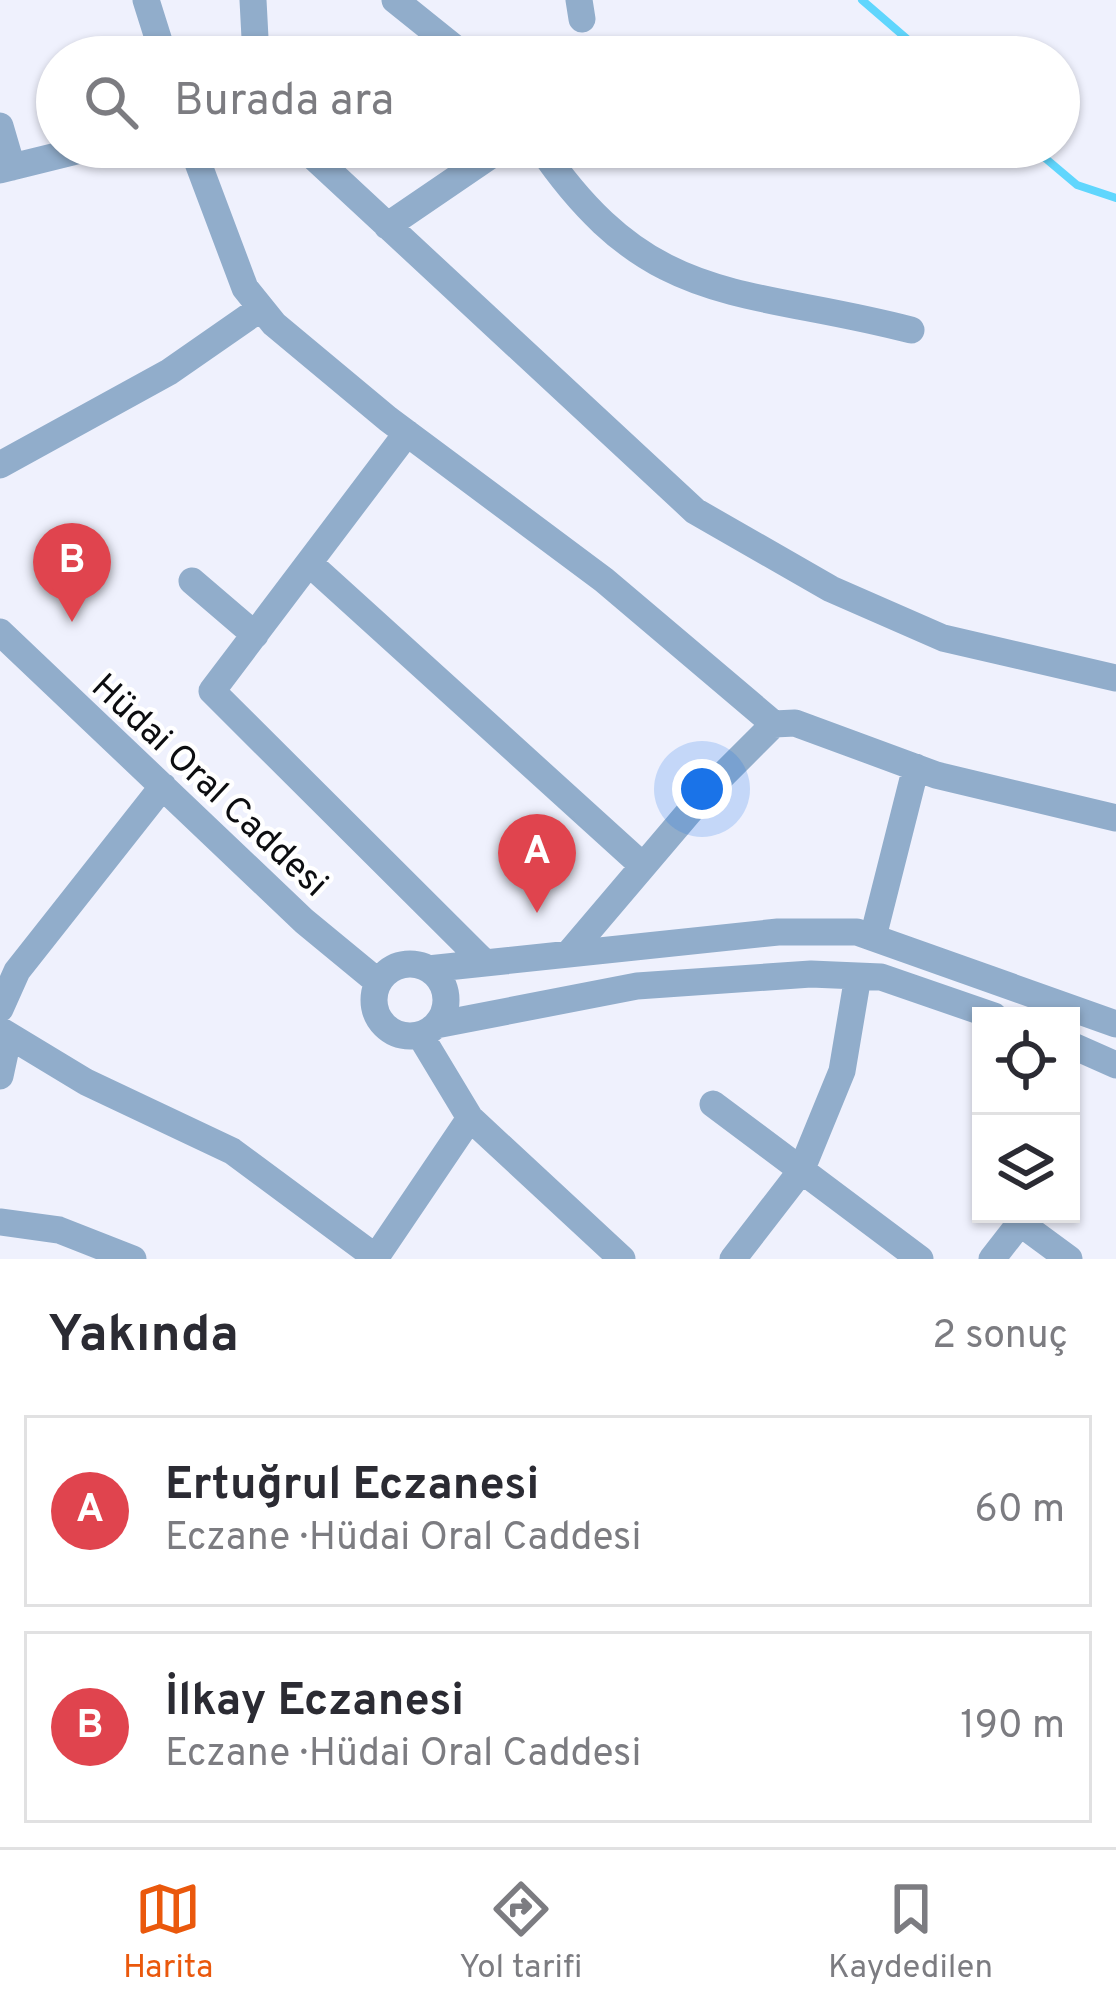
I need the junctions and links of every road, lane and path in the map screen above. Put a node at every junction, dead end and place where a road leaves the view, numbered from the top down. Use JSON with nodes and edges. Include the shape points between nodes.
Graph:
{"nodes":[{"id":1,"x":146,"y":0,"type":"edge"},
{"id":2,"x":253,"y":0,"type":"edge"},
{"id":3,"x":395,"y":0,"type":"edge"},
{"id":4,"x":157,"y":36,"type":"edge"},
{"id":5,"x":255,"y":36,"type":"edge"},
{"id":6,"x":440,"y":36,"type":"edge"},
{"id":7,"x":0,"y":126,"type":"edge"},
{"id":8,"x":36,"y":161,"type":"edge"},
{"id":9,"x":6,"y":168,"type":"edge"},
{"id":10,"x":199,"y":168,"type":"edge"},
{"id":11,"x":325,"y":168,"type":"edge"},
{"id":12,"x":472,"y":168,"type":"edge"},
{"id":13,"x":556,"y":168,"type":"edge"},
{"id":14,"x":387,"y":226,"type":"junction"},
{"id":15,"x":261,"y":308,"type":"junction"},
{"id":16,"x":911,"y":331,"type":"dead end"},
{"id":17,"x":407,"y":434,"type":"junction"},
{"id":18,"x":0,"y":465,"type":"edge"},
{"id":19,"x":309,"y":563,"type":"junction"},
{"id":20,"x":192,"y":581,"type":"dead end"},
{"id":21,"x":0,"y":632,"type":"edge"},
{"id":22,"x":255,"y":635,"type":"junction"},
{"id":23,"x":1116,"y":677,"type":"edge"},
{"id":24,"x":774,"y":724,"type":"junction"},
{"id":25,"x":916,"y":767,"type":"junction"},
{"id":26,"x":163,"y":786,"type":"junction"},
{"id":27,"x":1116,"y":818,"type":"edge"},
{"id":28,"x":643,"y":866,"type":"junction"},
{"id":29,"x":873,"y":937,"type":"junction"},
{"id":30,"x":571,"y":951,"type":"junction"},
{"id":31,"x":482,"y":960,"type":"junction"},
{"id":32,"x":428,"y":969,"type":"junction"},
{"id":33,"x":858,"y":976,"type":"junction"},
{"id":34,"x":378,"y":982,"type":"junction"},
{"id":35,"x":972,"y":1008,"type":"edge"},
{"id":36,"x":0,"y":1009,"type":"edge"},
{"id":37,"x":1116,"y":1024,"type":"edge"},
{"id":38,"x":0,"y":1030,"type":"edge"},
{"id":39,"x":428,"y":1030,"type":"junction"},
{"id":40,"x":0,"y":1042,"type":"edge"},
{"id":41,"x":1080,"y":1052,"type":"edge"},
{"id":42,"x":1116,"y":1065,"type":"edge"},
{"id":43,"x":0,"y":1076,"type":"edge"},
{"id":44,"x":713,"y":1104,"type":"dead end"},
{"id":45,"x":470,"y":1118,"type":"junction"},
{"id":46,"x":801,"y":1172,"type":"junction"},
{"id":47,"x":0,"y":1222,"type":"edge"},
{"id":48,"x":1018,"y":1223,"type":"edge"},
{"id":49,"x":1028,"y":1223,"type":"edge"},
{"id":50,"x":377,"y":1258,"type":"edge"},
{"id":51,"x":133,"y":1259,"type":"edge"},
{"id":52,"x":622,"y":1259,"type":"edge"},
{"id":53,"x":733,"y":1259,"type":"edge"},
{"id":54,"x":920,"y":1259,"type":"edge"},
{"id":55,"x":992,"y":1259,"type":"edge"},
{"id":56,"x":1070,"y":1259,"type":"edge"}],
"edges":[{"from":1,"to":4,"type":"street"},
{"from":2,"to":5,"type":"street"},
{"from":3,"to":6,"type":"street"},
{"from":7,"to":9,"type":"street"},
{"from":8,"to":9,"type":"street"},
{"from":10,"to":15,"type":"street","via":[[245,288]]},
{"from":11,"to":14,"type":"street"},
{"from":12,"to":14,"type":"street"},
{"from":13,"to":16,"type":"street","via":[[593,215],[676,275],[718,292]]},
{"from":14,"to":23,"type":"street","via":[[695,511],[831,589],[943,638]]},
{"from":15,"to":17,"type":"street"},
{"from":15,"to":18,"type":"street","via":[[169,372]]},
{"from":17,"to":19,"type":"street"},
{"from":17,"to":24,"type":"street","via":[[604,580]]},
{"from":19,"to":22,"type":"street"},
{"from":19,"to":28,"type":"street"},
{"from":20,"to":22,"type":"street"},
{"from":21,"to":26,"type":"street","name":"Hüdai Oral Caddesi"},
{"from":22,"to":31,"type":"street","via":[[212,691]]},
{"from":24,"to":25,"type":"street","via":[[795,723]]},
{"from":24,"to":28,"type":"street"},
{"from":25,"to":27,"type":"street"},
{"from":25,"to":29,"type":"street"},
{"from":26,"to":34,"type":"street","name":"Hüdai Oral Caddesi"},
{"from":26,"to":36,"type":"street","via":[[17,971]]},
{"from":28,"to":30,"type":"street"},
{"from":29,"to":30,"type":"street","via":[[778,932]]},
{"from":29,"to":37,"type":"street"},
{"from":30,"to":31,"type":"street"},
{"from":31,"to":32,"type":"street"},
{"from":32,"to":34,"type":"street","via":[[399,966]]},
{"from":32,"to":39,"type":"street","via":[[445,990],[445,1009]]},
{"from":33,"to":35,"type":"street"},
{"from":33,"to":39,"type":"street","via":[[637,986]]},
{"from":33,"to":46,"type":"street","via":[[842,1071]]},
{"from":34,"to":39,"type":"street","via":[[375,1011],[385,1027],[402,1036]]},
{"from":38,"to":50,"type":"street","via":[[86,1082],[232,1151]]},
{"from":39,"to":45,"type":"street"},
{"from":40,"to":43,"type":"street"},
{"from":41,"to":42,"type":"street"},
{"from":44,"to":46,"type":"street"},
{"from":45,"to":50,"type":"street"},
{"from":45,"to":52,"type":"street"},
{"from":46,"to":53,"type":"street"},
{"from":46,"to":54,"type":"street"},
{"from":47,"to":51,"type":"street","via":[[59,1230]]},
{"from":48,"to":55,"type":"street"},
{"from":49,"to":56,"type":"street"}]}
